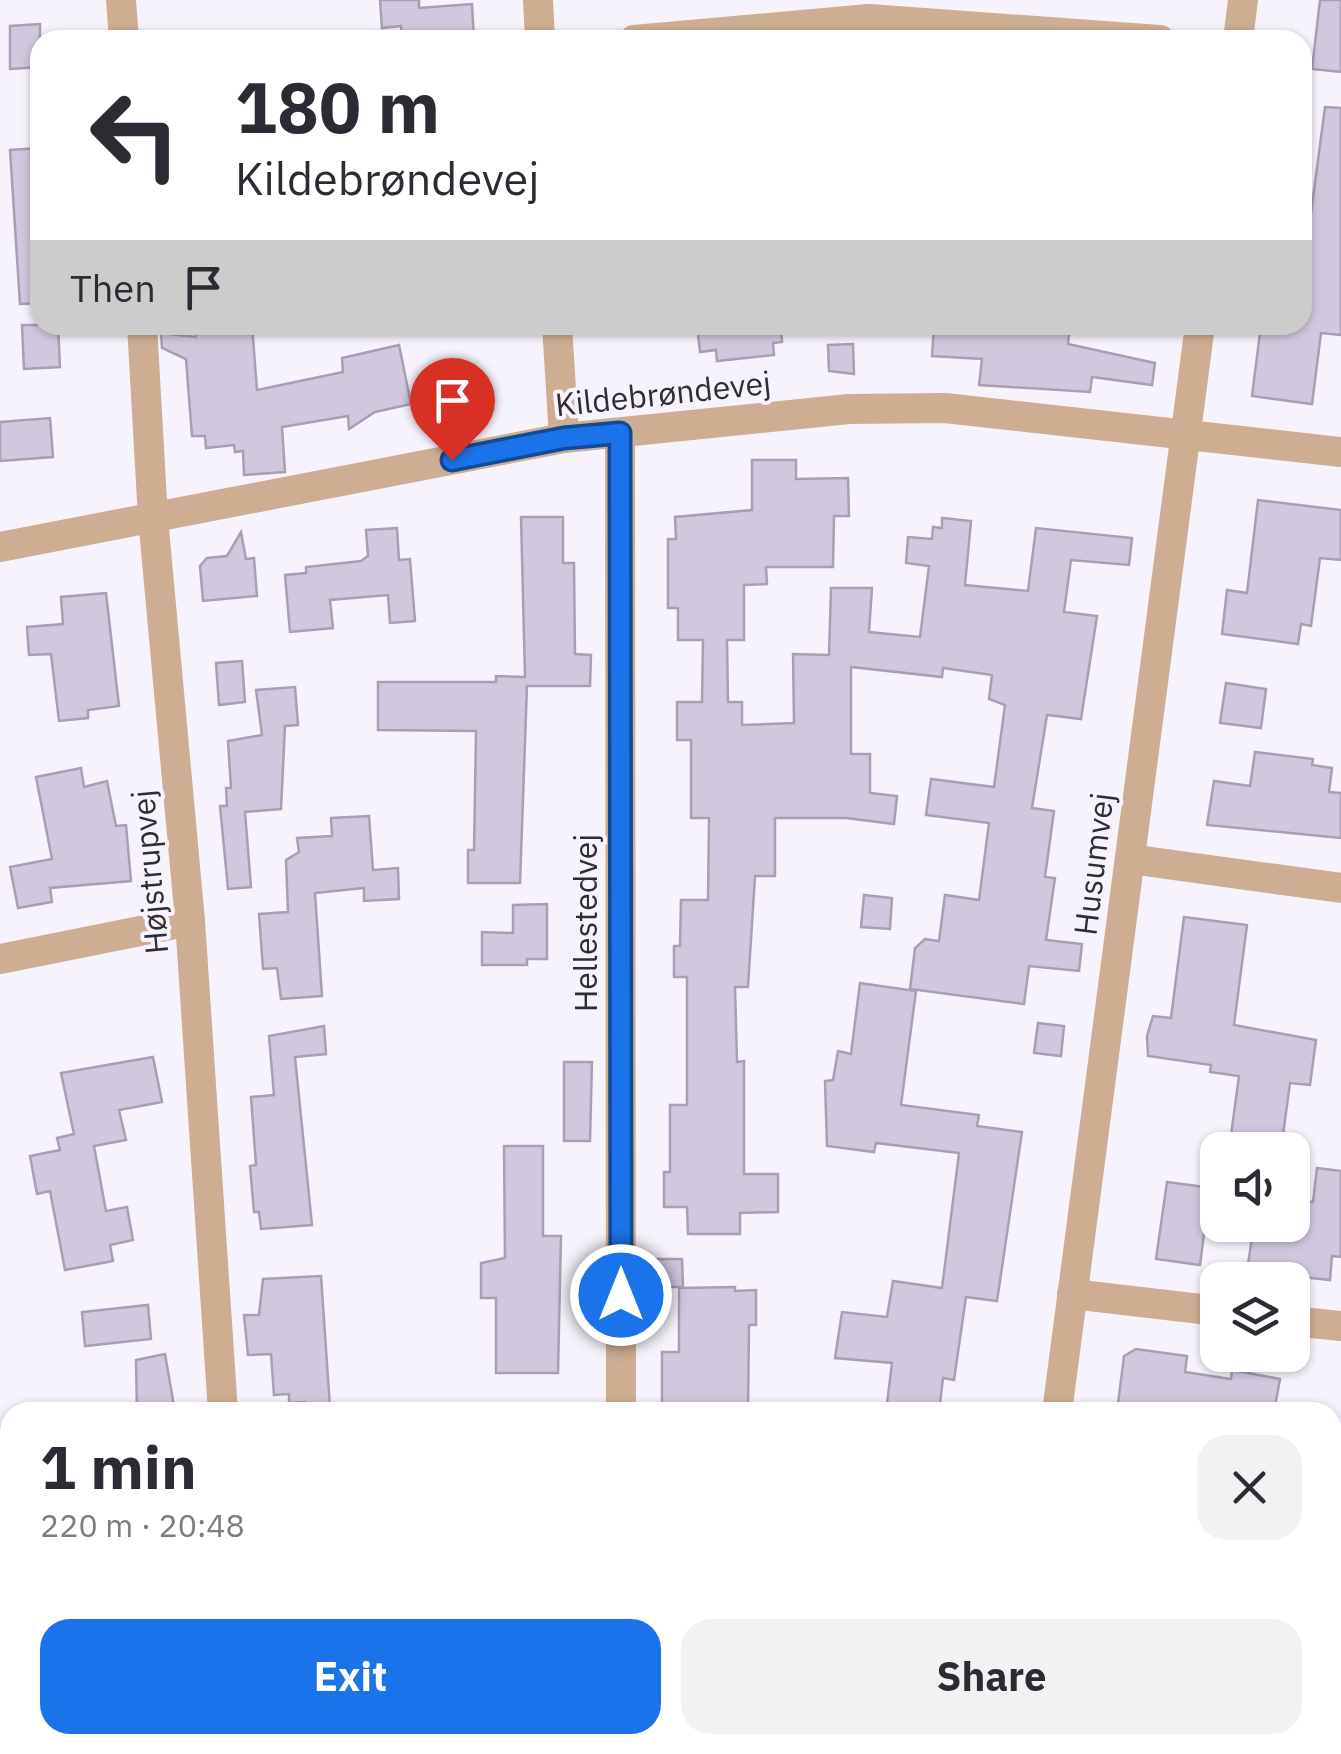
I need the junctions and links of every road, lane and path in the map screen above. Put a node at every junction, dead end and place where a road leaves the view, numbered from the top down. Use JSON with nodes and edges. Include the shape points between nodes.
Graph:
{"nodes":[{"id":1,"x":121,"y":0,"type":"edge"},
{"id":2,"x":538,"y":0,"type":"edge"},
{"id":3,"x":1243,"y":0,"type":"edge"},
{"id":4,"x":869,"y":9,"type":"edge"},
{"id":5,"x":123,"y":30,"type":"edge"},
{"id":6,"x":540,"y":30,"type":"edge"},
{"id":7,"x":710,"y":30,"type":"edge"},
{"id":8,"x":1066,"y":30,"type":"edge"},
{"id":9,"x":1239,"y":30,"type":"edge"},
{"id":10,"x":143,"y":335,"type":"edge"},
{"id":11,"x":558,"y":335,"type":"edge"},
{"id":12,"x":1199,"y":335,"type":"edge"},
{"id":13,"x":1186,"y":431,"type":"junction"},
{"id":14,"x":620,"y":433,"type":"junction"},
{"id":15,"x":564,"y":438,"type":"junction"},
{"id":16,"x":1341,"y":452,"type":"edge"},
{"id":17,"x":153,"y":518,"type":"junction"},
{"id":18,"x":0,"y":547,"type":"edge"},
{"id":19,"x":1130,"y":859,"type":"junction"},
{"id":20,"x":1341,"y":888,"type":"edge"},
{"id":21,"x":190,"y":921,"type":"junction"},
{"id":22,"x":0,"y":959,"type":"edge"},
{"id":23,"x":1072,"y":1294,"type":"junction"},
{"id":24,"x":1200,"y":1310,"type":"edge"},
{"id":25,"x":1310,"y":1322,"type":"edge"},
{"id":26,"x":1341,"y":1326,"type":"edge"},
{"id":27,"x":222,"y":1402,"type":"edge"},
{"id":28,"x":621,"y":1402,"type":"edge"},
{"id":29,"x":1058,"y":1402,"type":"edge"}],
"edges":[{"from":1,"to":5,"type":"street"},
{"from":2,"to":6,"type":"street"},
{"from":3,"to":9,"type":"street"},
{"from":4,"to":7,"type":"street"},
{"from":4,"to":8,"type":"street"},
{"from":10,"to":17,"type":"street","name":"Højstrupvej"},
{"from":11,"to":15,"type":"street"},
{"from":12,"to":13,"type":"street","name":"Husumvej"},
{"from":13,"to":14,"type":"street","name":"Kildebrøndevej","via":[[922,407]]},
{"from":13,"to":16,"type":"street","name":"Kildebrøndevej"},
{"from":13,"to":19,"type":"street","name":"Husumvej"},
{"from":14,"to":15,"type":"street","name":"Kildebrøndevej"},
{"from":14,"to":28,"type":"street","name":"Hellestedvej"},
{"from":15,"to":17,"type":"street","name":"Kildebrøndevej"},
{"from":17,"to":18,"type":"street","name":"Kildebrøndevej"},
{"from":17,"to":21,"type":"street","name":"Højstrupvej"},
{"from":19,"to":20,"type":"street"},
{"from":19,"to":23,"type":"street","name":"Husumvej"},
{"from":21,"to":22,"type":"street"},
{"from":21,"to":27,"type":"street","name":"Højstrupvej"},
{"from":23,"to":24,"type":"street"},
{"from":23,"to":29,"type":"street","name":"Husumvej"},
{"from":25,"to":26,"type":"street"}]}
